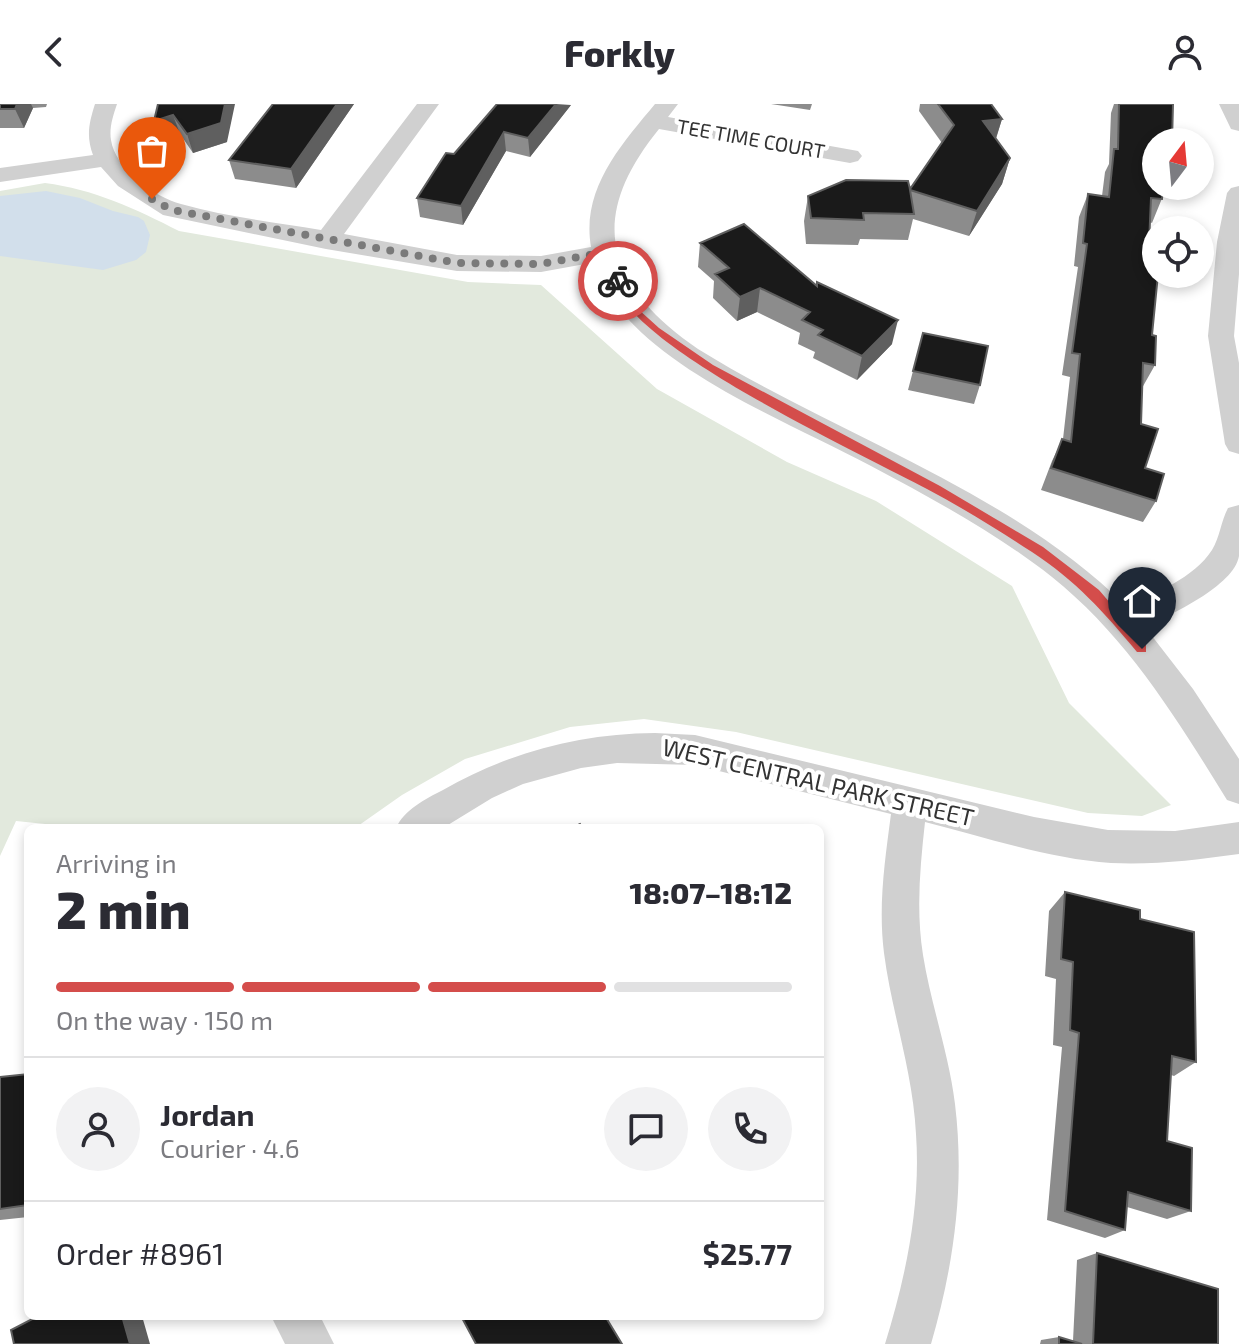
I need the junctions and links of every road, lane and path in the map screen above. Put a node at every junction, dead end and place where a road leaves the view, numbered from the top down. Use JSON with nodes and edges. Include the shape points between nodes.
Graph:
{"nodes":[{"id":1,"x":106,"y":104,"type":"edge"},
{"id":2,"x":428,"y":104,"type":"edge"},
{"id":3,"x":1230,"y":104,"type":"edge"},
{"id":4,"x":660,"y":113,"type":"edge"},
{"id":5,"x":1239,"y":124,"type":"edge"},
{"id":6,"x":102,"y":150,"type":"junction"},
{"id":7,"x":0,"y":154,"type":"edge"},
{"id":8,"x":850,"y":156,"type":"dead end"},
{"id":9,"x":0,"y":175,"type":"edge"},
{"id":10,"x":1239,"y":193,"type":"edge"},
{"id":11,"x":326,"y":241,"type":"junction"},
{"id":12,"x":606,"y":252,"type":"junction"},
{"id":13,"x":1239,"y":444,"type":"edge"},
{"id":14,"x":1239,"y":516,"type":"edge"},
{"id":15,"x":1123,"y":624,"type":"junction"},
{"id":16,"x":1239,"y":789,"type":"edge"},
{"id":17,"x":910,"y":801,"type":"junction"},
{"id":18,"x":419,"y":824,"type":"edge"},
{"id":19,"x":1239,"y":838,"type":"edge"},
{"id":20,"x":296,"y":1320,"type":"edge"},
{"id":21,"x":311,"y":1344,"type":"edge"},
{"id":22,"x":908,"y":1344,"type":"edge"}],
"edges":[{"from":1,"to":6,"type":"street"},
{"from":2,"to":11,"type":"street"},
{"from":3,"to":5,"type":"street"},
{"from":4,"to":8,"type":"street","name":"TEE TIME COURT"},
{"from":4,"to":12,"type":"street","via":[[611,180],[602,211]]},
{"from":6,"to":7,"type":"street"},
{"from":6,"to":9,"type":"street"},
{"from":6,"to":11,"type":"street","via":[[132,188],[172,210]]},
{"from":10,"to":13,"type":"street","via":[[1221,336]]},
{"from":11,"to":12,"type":"street","via":[[457,263],[541,264]]},
{"from":12,"to":15,"type":"street","via":[[634,311],[656,330],[709,368],[1016,534],[1095,593]]},
{"from":14,"to":15,"type":"street","via":[[1219,567]]},
{"from":15,"to":16,"type":"street","via":[[1196,720]]},
{"from":17,"to":18,"type":"street","name":"WEST CENTRAL PARK STREET","via":[[695,750],[647,745],[585,751],[511,770],[450,801]]},
{"from":17,"to":19,"type":"street","name":"WEST CENTRAL PARK STREET","via":[[1108,846],[1175,847]]},
{"from":17,"to":22,"type":"street","via":[[900,916],[907,985],[929,1067],[939,1134],[922,1302]]},
{"from":20,"to":21,"type":"street"}]}
